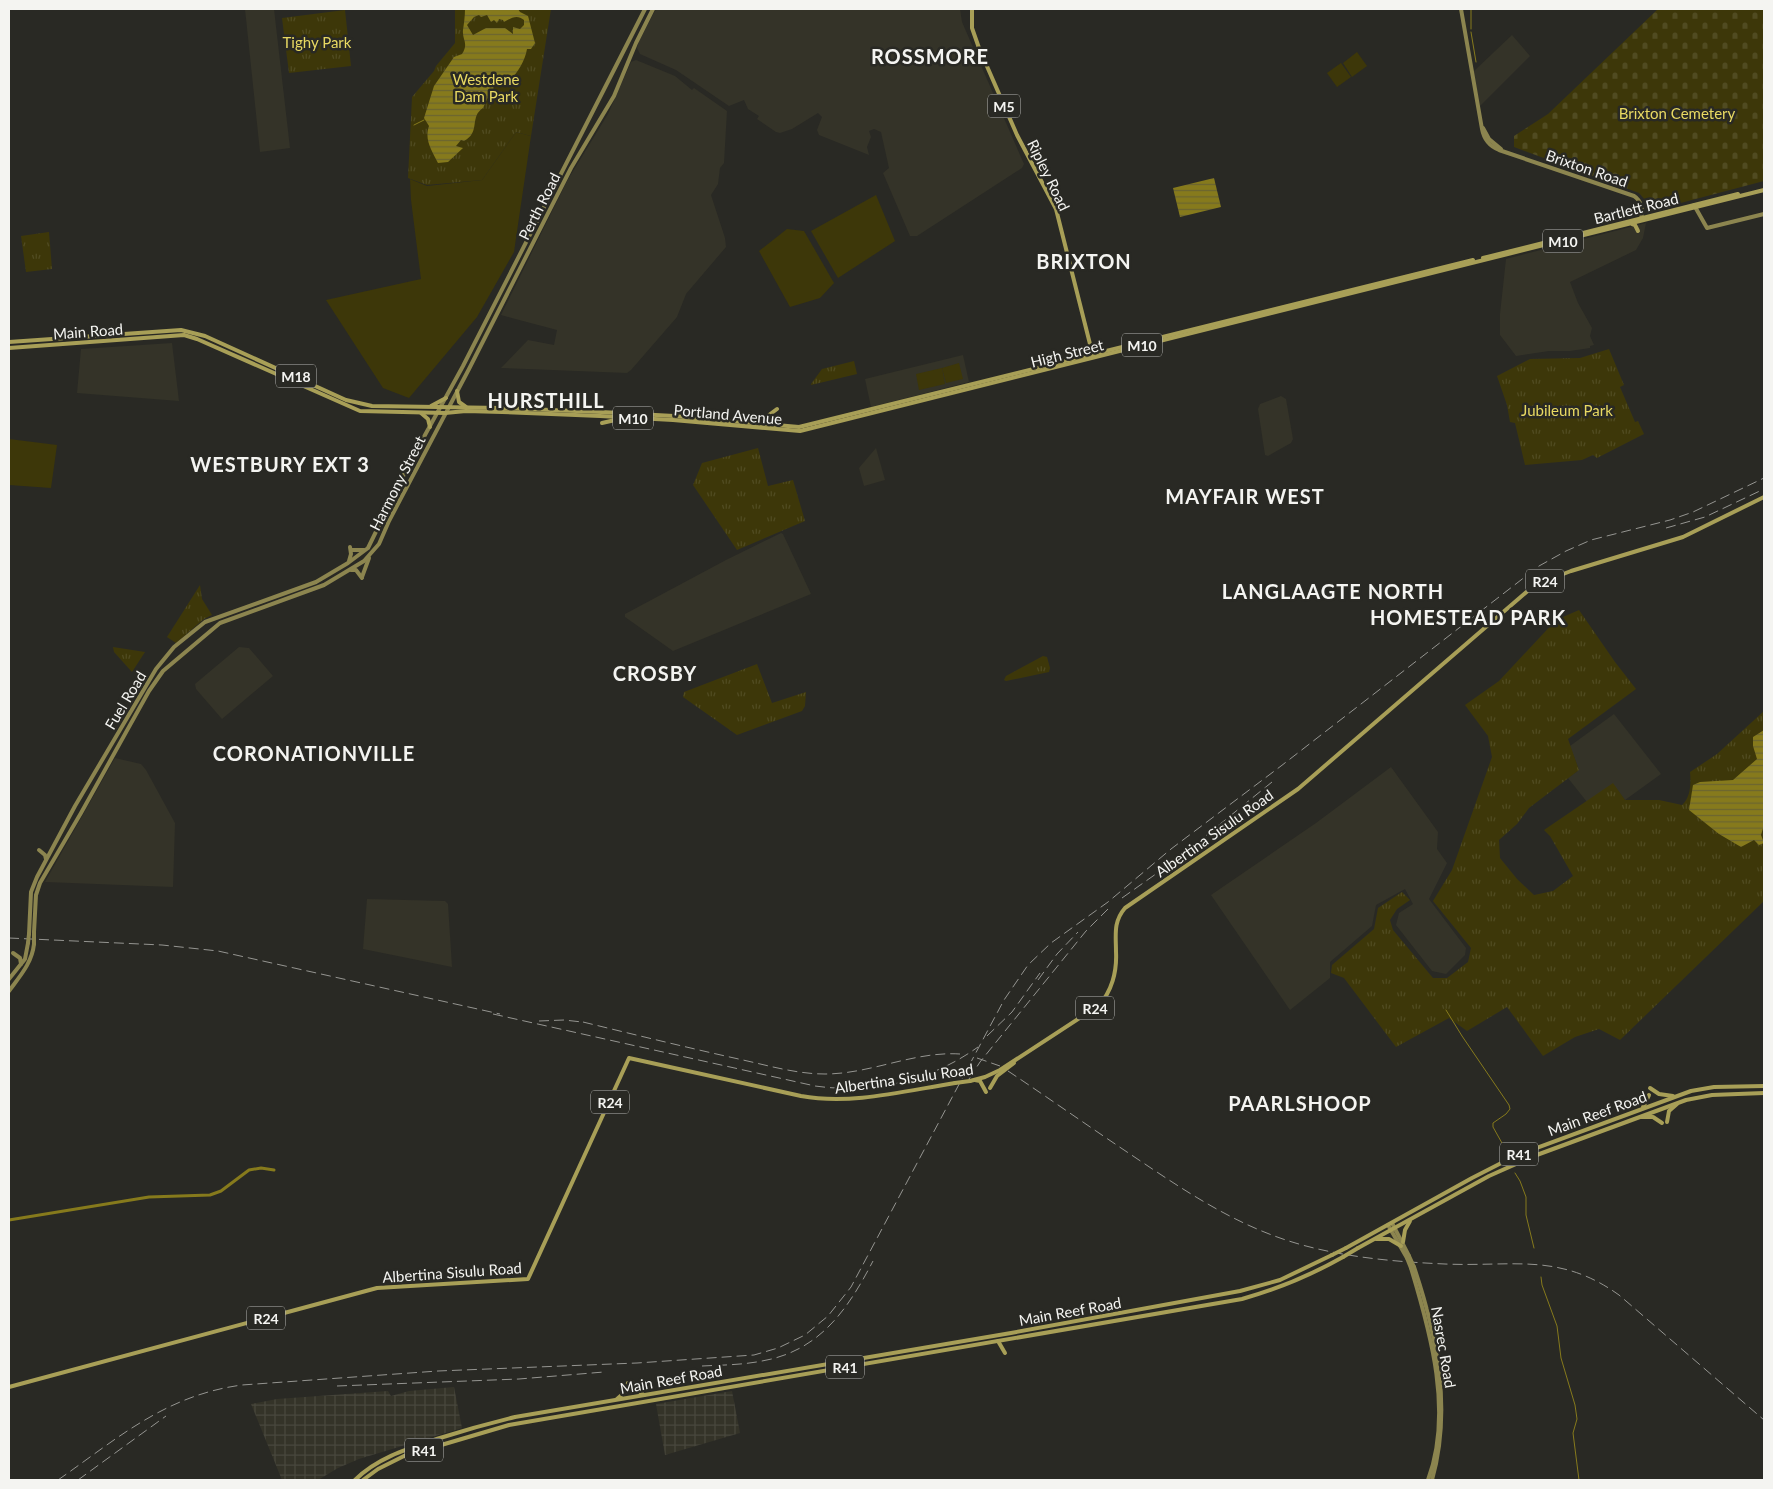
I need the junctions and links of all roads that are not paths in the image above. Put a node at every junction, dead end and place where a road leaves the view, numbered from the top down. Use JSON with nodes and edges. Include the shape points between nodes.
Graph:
{"nodes":[{"id":1,"x":645,"y":9,"type":"edge"},
{"id":2,"x":653,"y":9,"type":"edge"},
{"id":3,"x":972,"y":9,"type":"edge"},
{"id":4,"x":1461,"y":9,"type":"edge"},
{"id":5,"x":1764,"y":189,"type":"edge"},
{"id":6,"x":1695,"y":206,"type":"junction"},
{"id":7,"x":1764,"y":214,"type":"edge"},
{"id":8,"x":1641,"y":219,"type":"junction"},
{"id":9,"x":1631,"y":224,"type":"junction"},
{"id":10,"x":1638,"y":230,"type":"dead end"},
{"id":11,"x":1485,"y":259,"type":"junction"},
{"id":12,"x":9,"y":342,"type":"edge"},
{"id":13,"x":9,"y":348,"type":"edge"},
{"id":14,"x":1093,"y":356,"type":"junction"},
{"id":15,"x":457,"y":391,"type":"junction"},
{"id":16,"x":446,"y":398,"type":"junction"},
{"id":17,"x":441,"y":407,"type":"junction"},
{"id":18,"x":448,"y":407,"type":"junction"},
{"id":19,"x":468,"y":407,"type":"junction"},
{"id":20,"x":427,"y":408,"type":"junction"},
{"id":21,"x":777,"y":409,"type":"dead end"},
{"id":22,"x":419,"y":412,"type":"junction"},
{"id":23,"x":439,"y":413,"type":"junction"},
{"id":24,"x":445,"y":413,"type":"junction"},
{"id":25,"x":626,"y":418,"type":"junction"},
{"id":26,"x":740,"y":422,"type":"junction"},
{"id":27,"x":602,"y":423,"type":"dead end"},
{"id":28,"x":430,"y":427,"type":"junction"},
{"id":29,"x":799,"y":429,"type":"junction"},
{"id":30,"x":1764,"y":497,"type":"edge"},
{"id":31,"x":368,"y":548,"type":"junction"},
{"id":32,"x":370,"y":556,"type":"junction"},
{"id":33,"x":357,"y":558,"type":"joint"},
{"id":34,"x":348,"y":564,"type":"junction"},
{"id":35,"x":360,"y":564,"type":"joint"},
{"id":36,"x":349,"y":571,"type":"junction"},
{"id":37,"x":39,"y":850,"type":"dead end"},
{"id":38,"x":45,"y":861,"type":"junction"},
{"id":39,"x":13,"y":953,"type":"dead end"},
{"id":40,"x":21,"y":966,"type":"junction"},
{"id":41,"x":9,"y":979,"type":"edge"},
{"id":42,"x":9,"y":991,"type":"edge"},
{"id":43,"x":1028,"y":1051,"type":"junction"},
{"id":44,"x":975,"y":1080,"type":"junction"},
{"id":45,"x":1764,"y":1086,"type":"edge"},
{"id":46,"x":1650,"y":1088,"type":"dead end"},
{"id":47,"x":1764,"y":1093,"type":"edge"},
{"id":48,"x":1649,"y":1094,"type":"dead end"},
{"id":49,"x":1674,"y":1096,"type":"junction"},
{"id":50,"x":1686,"y":1100,"type":"junction"},
{"id":51,"x":1642,"y":1108,"type":"junction"},
{"id":52,"x":1633,"y":1118,"type":"junction"},
{"id":53,"x":1414,"y":1218,"type":"junction"},
{"id":54,"x":1390,"y":1224,"type":"junction"},
{"id":55,"x":1393,"y":1229,"type":"junction"},
{"id":56,"x":1373,"y":1240,"type":"junction"},
{"id":57,"x":1402,"y":1244,"type":"junction"},
{"id":58,"x":1412,"y":1268,"type":"junction"},
{"id":59,"x":1166,"y":1305,"type":"junction"},
{"id":60,"x":1150,"y":1308,"type":"junction"},
{"id":61,"x":1168,"y":1312,"type":"junction"},
{"id":62,"x":1151,"y":1315,"type":"junction"},
{"id":63,"x":998,"y":1341,"type":"junction"},
{"id":64,"x":1005,"y":1353,"type":"dead end"},
{"id":65,"x":868,"y":1357,"type":"junction"},
{"id":66,"x":869,"y":1363,"type":"junction"},
{"id":67,"x":724,"y":1381,"type":"junction"},
{"id":68,"x":9,"y":1387,"type":"edge"},
{"id":69,"x":725,"y":1388,"type":"junction"},
{"id":70,"x":644,"y":1395,"type":"junction"},
{"id":71,"x":615,"y":1401,"type":"junction"},
{"id":72,"x":515,"y":1417,"type":"junction"},
{"id":73,"x":516,"y":1424,"type":"junction"},
{"id":74,"x":355,"y":1480,"type":"edge"},
{"id":75,"x":363,"y":1480,"type":"edge"},
{"id":76,"x":1428,"y":1480,"type":"edge"},
{"id":77,"x":1432,"y":1480,"type":"edge"}],
"edges":[{"from":1,"to":16,"type":"main road","name":"Perth Road"},
{"from":2,"to":15,"type":"main road","name":"Perth Road","via":[[614,96],[571,168]]},
{"from":3,"to":14,"type":"main road","name":"Ripley Road","number":"M5","via":[[976,42],[1019,140],[1056,209]]},
{"from":4,"to":8,"type":"main road","name":"Brixton Road","via":[[1480,122],[1493,148],[1634,196],[1640,204]]},
{"from":5,"to":6,"type":"main road","name":"Bartlett Road","number":"M10"},
{"from":6,"to":7,"type":"main road","via":[[1707,228]]},
{"from":6,"to":8,"type":"main road","name":"Bartlett Road","number":"M10"},
{"from":8,"to":9,"type":"main road","name":"Bartlett Road","number":"M10"},
{"from":8,"to":11,"type":"main road","name":"Bartlett Road","number":"M10"},
{"from":9,"to":10,"type":"main road"},
{"from":9,"to":11,"type":"main road","name":"Bartlett Road","number":"M10"},
{"from":11,"to":14,"type":"main road","name":"High Street","number":"M10"},
{"from":12,"to":20,"type":"main road","name":"Main Road","number":"M18","via":[[187,330],[352,402]]},
{"from":13,"to":22,"type":"main road","name":"Main Road","number":"M18","via":[[179,335],[191,337],[360,411]]},
{"from":14,"to":29,"type":"main road","name":"High Street","number":"M10"},
{"from":15,"to":18,"type":"main road","name":"Perth Road"},
{"from":15,"to":19,"type":"main road","via":[[459,402]]},
{"from":16,"to":17,"type":"main road","name":"Perth Road"},
{"from":16,"to":20,"type":"main road"},
{"from":17,"to":18,"type":"main road","number":"M18"},
{"from":17,"to":20,"type":"main road","number":"M18"},
{"from":17,"to":23,"type":"main road","name":"Perth Road"},
{"from":18,"to":19,"type":"main road","name":"Portland Avenue","number":"M10"},
{"from":18,"to":24,"type":"main road","name":"Harmony Street"},
{"from":19,"to":26,"type":"main road","name":"Portland Avenue","number":"M10"},
{"from":21,"to":26,"type":"main road","via":[[760,420]]},
{"from":22,"to":23,"type":"main road","number":"M18"},
{"from":22,"to":28,"type":"main road","via":[[427,417]]},
{"from":23,"to":24,"type":"main road","number":"M18"},
{"from":23,"to":28,"type":"main road","name":"Harmony Street"},
{"from":24,"to":25,"type":"main road","name":"Portland Avenue","number":"M10","via":[[466,411]]},
{"from":24,"to":32,"type":"main road","name":"Harmony Street"},
{"from":25,"to":27,"type":"main road"},
{"from":25,"to":29,"type":"main road","name":"Portland Avenue","number":"M10"},
{"from":26,"to":29,"type":"main road","name":"Portland Avenue","number":"M10"},
{"from":28,"to":31,"type":"main road","name":"Harmony Street"},
{"from":30,"to":43,"type":"main road","name":"Albertina Sisulu Road","number":"R24","via":[[1683,536],[1571,571],[1530,589],[1298,789],[1125,908],[1116,924],[1116,966],[1106,997],[1096,1007]]},
{"from":31,"to":33,"type":"main road","name":"Harmony Street"},
{"from":31,"to":34,"type":"main road","via":[[360,551],[351,548]]},
{"from":32,"to":35,"type":"main road","name":"Harmony Street"},
{"from":32,"to":36,"type":"main road","via":[[362,577],[356,570]]},
{"from":33,"to":34,"type":"main road","name":"Fuel Road"},
{"from":34,"to":38,"type":"main road","name":"Fuel Road","via":[[310,584],[209,620],[174,647],[156,669]]},
{"from":35,"to":36,"type":"main road","name":"Fuel Road"},
{"from":36,"to":42,"type":"main road","name":"Fuel Road","bridge":true,"via":[[320,587],[220,623],[158,676],[40,883],[35,900],[33,955]]},
{"from":37,"to":38,"type":"main road","via":[[45,855]]},
{"from":38,"to":40,"type":"main road","name":"Fuel Road","bridge":true,"via":[[32,888],[27,954]]},
{"from":39,"to":40,"type":"main road","via":[[21,959]]},
{"from":40,"to":41,"type":"main road"},
{"from":43,"to":44,"type":"main road","name":"Albertina Sisulu Road","number":"R24","via":[[1000,1070]]},
{"from":43,"to":44,"type":"main road","via":[[998,1076],[988,1090]]},
{"from":44,"to":68,"type":"main road","name":"Albertina Sisulu Road","number":"R24","bridge":true,"via":[[860,1098],[817,1099],[629,1058],[528,1279],[377,1288]]},
{"from":45,"to":49,"type":"main road","name":"Main Reef Road","number":"R41","via":[[1714,1087]]},
{"from":46,"to":49,"type":"main road","via":[[1659,1094]]},
{"from":47,"to":50,"type":"main road","name":"Main Reef Road","number":"R41","via":[[1712,1095]]},
{"from":48,"to":51,"type":"main road"},
{"from":49,"to":51,"type":"main road","name":"Main Reef Road","number":"R41"},
{"from":50,"to":52,"type":"main road","name":"Main Reef Road","number":"R41"},
{"from":50,"to":52,"type":"main road","via":[[1672,1108],[1665,1122],[1649,1117]]},
{"from":51,"to":54,"type":"main road","name":"Main Reef Road","number":"R41","via":[[1515,1156]]},
{"from":52,"to":53,"type":"main road","name":"Main Reef Road","number":"R41","via":[[1489,1176]]},
{"from":53,"to":55,"type":"main road","name":"Main Reef Road","number":"R41"},
{"from":53,"to":57,"type":"main road","via":[[1405,1230]]},
{"from":54,"to":55,"type":"main road","name":"Nasrec Road"},
{"from":54,"to":59,"type":"main road","name":"Main Reef Road","number":"R41","bridge":true,"via":[[1292,1275],[1266,1285]]},
{"from":55,"to":56,"type":"main road","name":"Main Reef Road","number":"R41"},
{"from":55,"to":57,"type":"main road","name":"Nasrec Road"},
{"from":56,"to":57,"type":"main road","via":[[1389,1239]]},
{"from":56,"to":61,"type":"main road","name":"Main Reef Road","number":"R41","bridge":true,"via":[[1315,1273],[1273,1290]]},
{"from":57,"to":58,"type":"main road","name":"Nasrec Road","bridge":true},
{"from":58,"to":76,"type":"main road","name":"Nasrec Road","via":[[1429,1334],[1438,1394],[1437,1444]]},
{"from":58,"to":77,"type":"main road","name":"Nasrec Road","via":[[1426,1308],[1440,1386],[1441,1434]]},
{"from":59,"to":60,"type":"main road","name":"Main Reef Road","number":"R41"},
{"from":59,"to":61,"type":"main road"},
{"from":60,"to":62,"type":"main road"},
{"from":60,"to":65,"type":"main road","name":"Main Reef Road","number":"R41"},
{"from":61,"to":62,"type":"main road","name":"Main Reef Road","number":"R41"},
{"from":62,"to":63,"type":"main road","name":"Main Reef Road","number":"R41"},
{"from":63,"to":64,"type":"main road"},
{"from":63,"to":66,"type":"main road","name":"Main Reef Road","number":"R41"},
{"from":65,"to":66,"type":"main road"},
{"from":65,"to":67,"type":"main road","name":"Main Reef Road","number":"R41"},
{"from":66,"to":69,"type":"main road","name":"Main Reef Road","number":"R41"},
{"from":67,"to":69,"type":"main road"},
{"from":67,"to":70,"type":"main road","name":"Main Reef Road","number":"R41"},
{"from":69,"to":73,"type":"main road","name":"Main Reef Road","number":"R41"},
{"from":70,"to":71,"type":"main road","name":"Main Reef Road","number":"R41"},
{"from":70,"to":71,"type":"main road","via":[[630,1383]]},
{"from":71,"to":72,"type":"main road","name":"Main Reef Road","number":"R41"},
{"from":72,"to":73,"type":"main road"},
{"from":72,"to":74,"type":"main road","name":"Main Reef Road","number":"R41","via":[[405,1449],[375,1464]]},
{"from":73,"to":75,"type":"main road","name":"Main Reef Road","number":"R41","via":[[404,1456]]}]}
